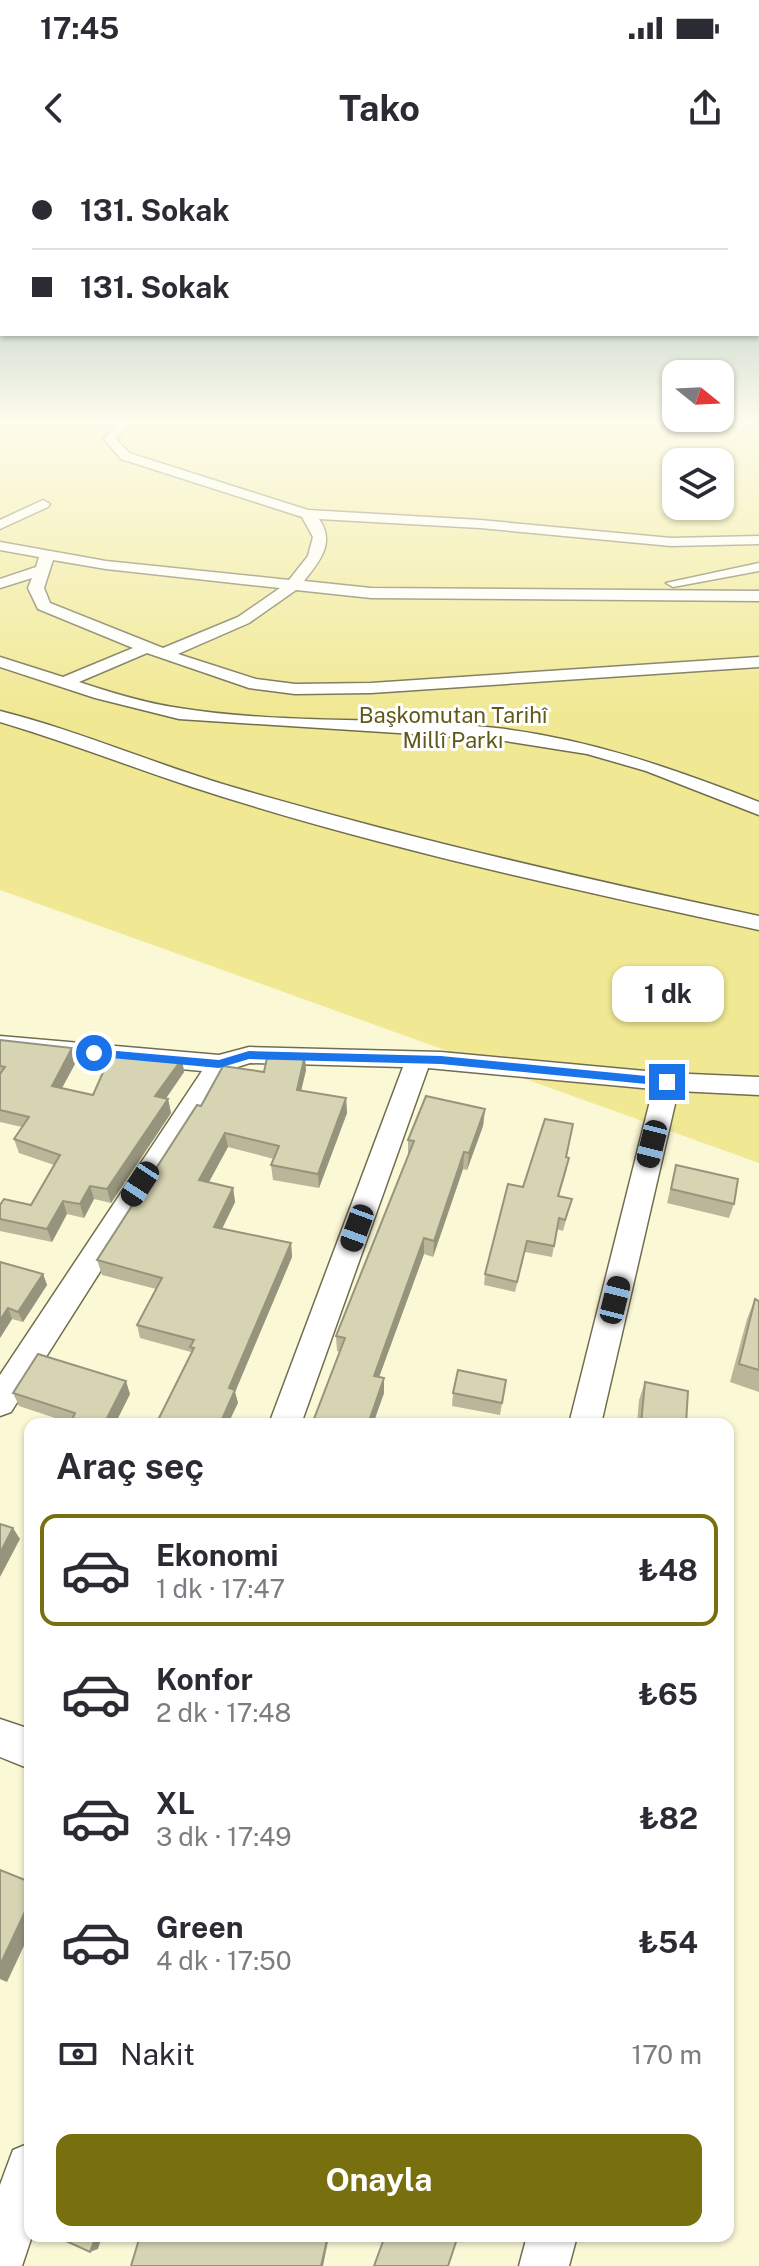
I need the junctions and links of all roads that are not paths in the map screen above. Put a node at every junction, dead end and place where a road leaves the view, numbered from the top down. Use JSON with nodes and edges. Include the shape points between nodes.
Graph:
{"nodes":[{"id":1,"x":313,"y":519,"type":"edge"},
{"id":2,"x":405,"y":519,"type":"edge"},
{"id":3,"x":418,"y":520,"type":"junction"},
{"id":4,"x":759,"y":540,"type":"edge"},
{"id":5,"x":320,"y":545,"type":"junction"},
{"id":6,"x":0,"y":546,"type":"edge"},
{"id":7,"x":44,"y":563,"type":"junction"},
{"id":8,"x":759,"y":567,"type":"edge"},
{"id":9,"x":0,"y":584,"type":"edge"},
{"id":10,"x":295,"y":587,"type":"junction"},
{"id":11,"x":612,"y":595,"type":"junction"},
{"id":12,"x":759,"y":596,"type":"edge"},
{"id":13,"x":152,"y":652,"type":"junction"},
{"id":14,"x":0,"y":662,"type":"edge"},
{"id":15,"x":759,"y":662,"type":"edge"},
{"id":16,"x":65,"y":682,"type":"junction"},
{"id":17,"x":0,"y":716,"type":"edge"},
{"id":18,"x":759,"y":809,"type":"edge"},
{"id":19,"x":759,"y":923,"type":"edge"},
{"id":20,"x":0,"y":1044,"type":"edge"},
{"id":21,"x":419,"y":1059,"type":"junction"},
{"id":22,"x":219,"y":1064,"type":"junction"},
{"id":23,"x":667,"y":1082,"type":"junction"},
{"id":24,"x":759,"y":1086,"type":"edge"},
{"id":25,"x":0,"y":1402,"type":"edge"},
{"id":26,"x":287,"y":1418,"type":"edge"},
{"id":27,"x":586,"y":1418,"type":"edge"},
{"id":28,"x":0,"y":1738,"type":"edge"},
{"id":29,"x":24,"y":1747,"type":"edge"},
{"id":30,"x":24,"y":2185,"type":"edge"},
{"id":31,"x":550,"y":2242,"type":"edge"},
{"id":32,"x":0,"y":2259,"type":"edge"},
{"id":33,"x":544,"y":2266,"type":"edge"}],
"edges":[{"from":1,"to":5,"type":"street"},
{"from":2,"to":3,"type":"street"},
{"from":3,"to":4,"type":"street","via":[[671,542]]},
{"from":3,"to":5,"type":"street","via":[[341,535]]},
{"from":5,"to":10,"type":"street"},
{"from":6,"to":7,"type":"street"},
{"from":7,"to":9,"type":"street"},
{"from":7,"to":10,"type":"street"},
{"from":7,"to":13,"type":"street","via":[[36,588],[43,606]]},
{"from":8,"to":11,"type":"street"},
{"from":10,"to":11,"type":"street","via":[[371,593]]},
{"from":10,"to":13,"type":"street","via":[[253,616]]},
{"from":11,"to":12,"type":"street"},
{"from":13,"to":15,"type":"street","via":[[255,684],[317,689]]},
{"from":13,"to":16,"type":"street"},
{"from":14,"to":16,"type":"street"},
{"from":16,"to":18,"type":"street","via":[[139,705],[204,717],[474,733],[587,748],[634,760]]},
{"from":17,"to":19,"type":"street","via":[[309,815]]},
{"from":20,"to":22,"type":"street"},
{"from":21,"to":22,"type":"street","via":[[249,1055]]},
{"from":21,"to":23,"type":"street"},
{"from":21,"to":26,"type":"street"},
{"from":22,"to":25,"type":"street"},
{"from":23,"to":24,"type":"street"},
{"from":23,"to":27,"type":"street"},
{"from":28,"to":29,"type":"street"},
{"from":30,"to":32,"type":"street"},
{"from":31,"to":33,"type":"street"}]}
